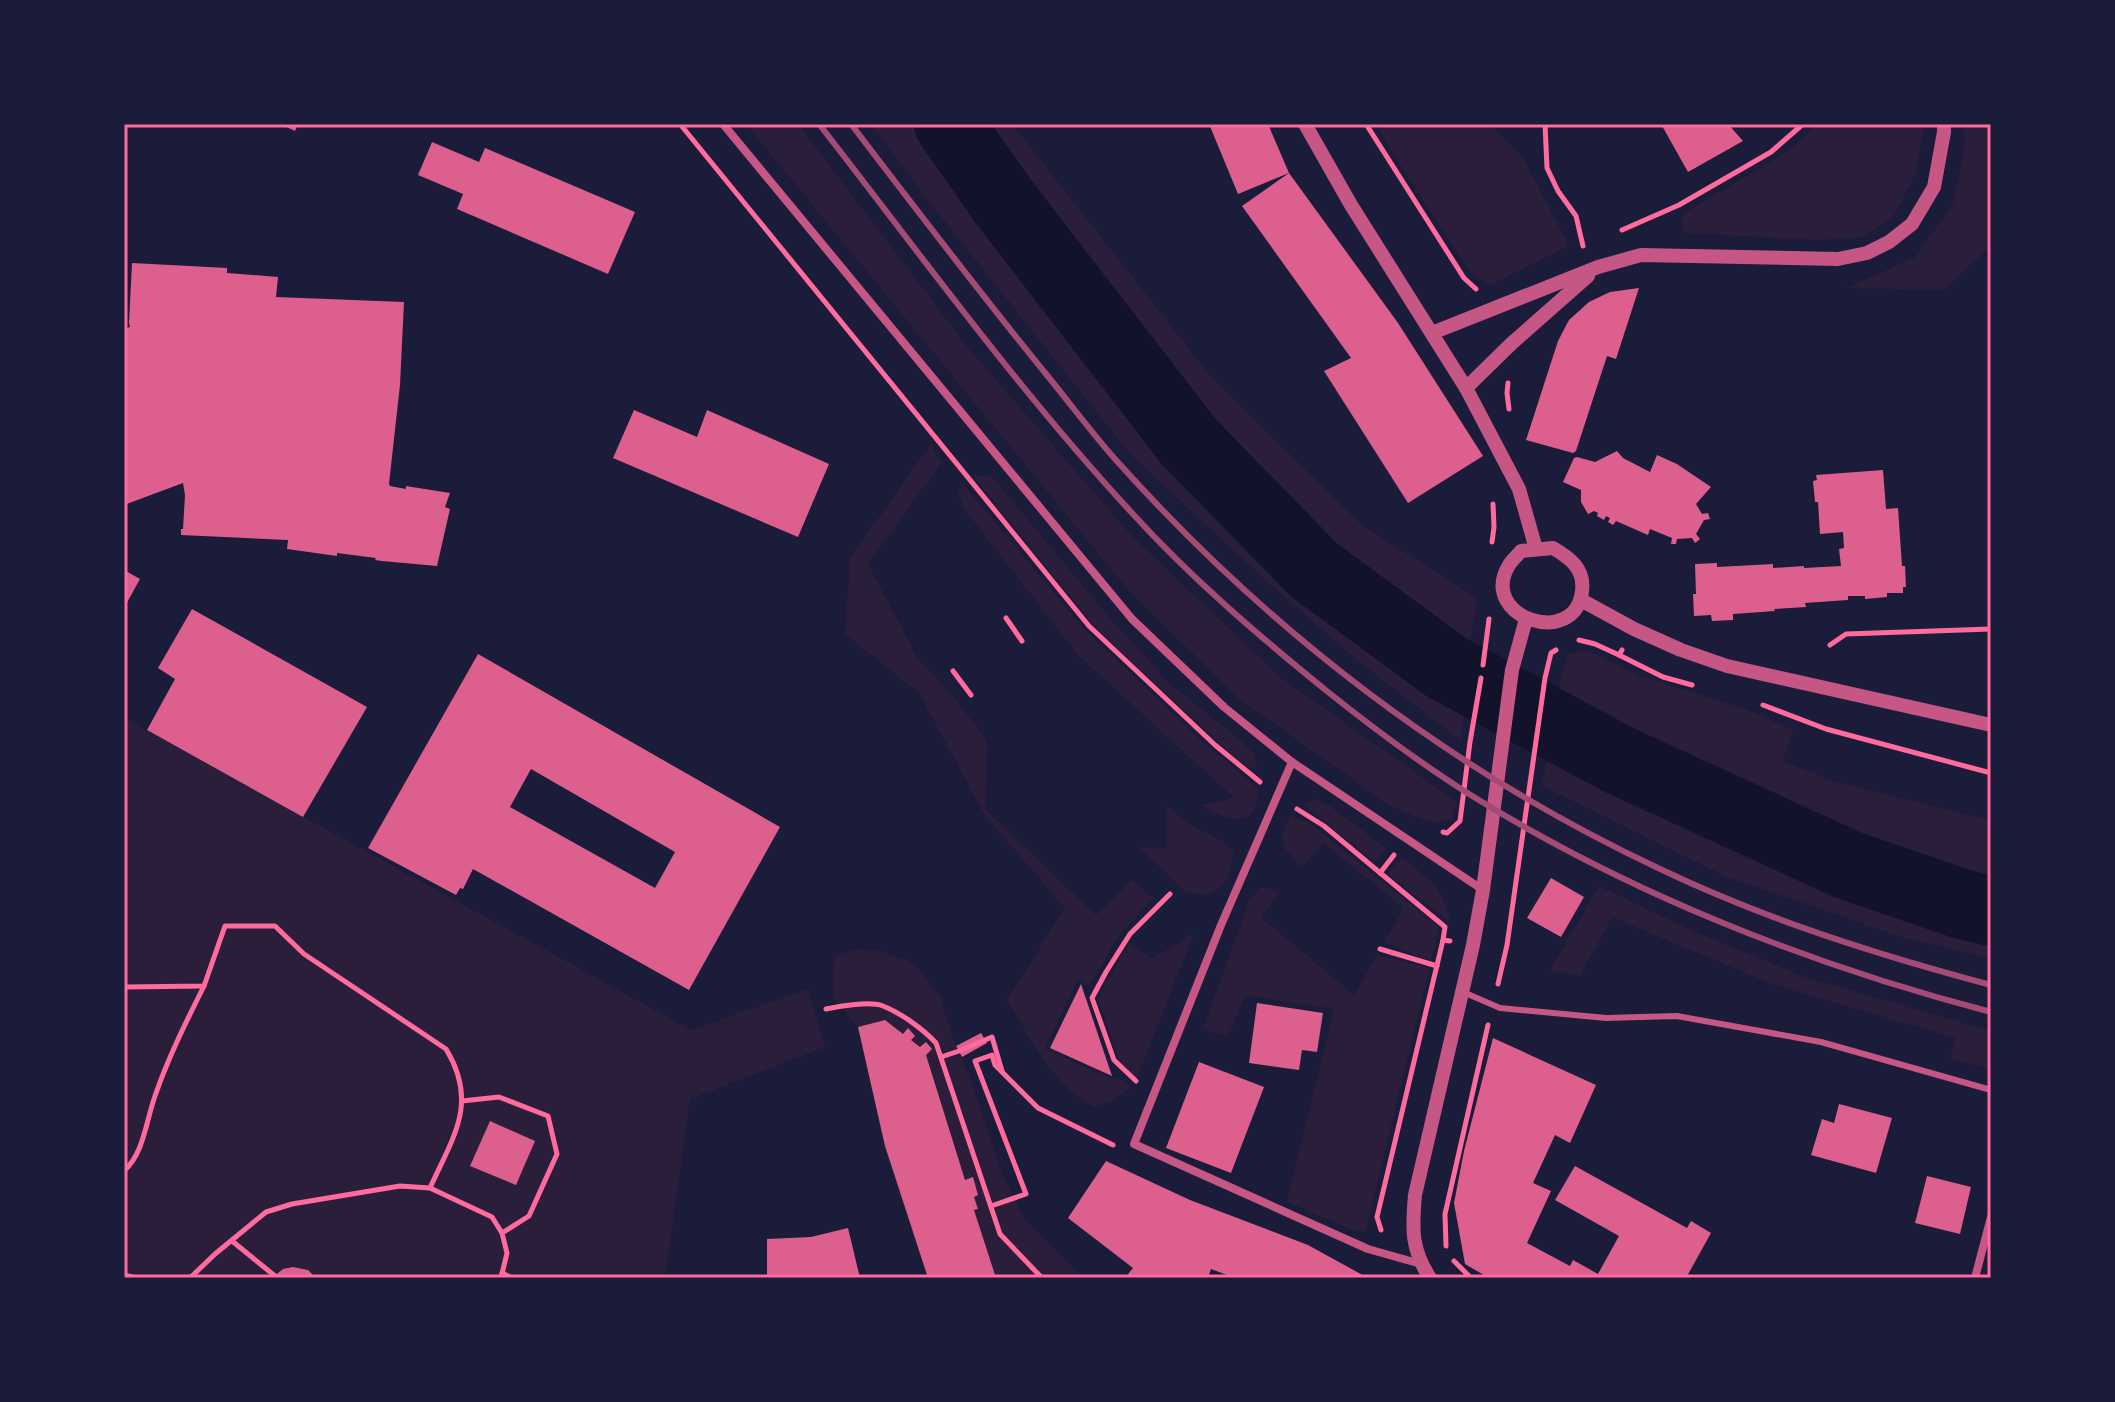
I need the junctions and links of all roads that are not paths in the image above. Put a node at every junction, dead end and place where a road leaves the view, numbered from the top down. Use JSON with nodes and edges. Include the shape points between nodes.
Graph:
{"nodes":[{"id":1,"x":723,"y":124,"type":"edge"},
{"id":2,"x":1305,"y":124,"type":"edge"},
{"id":3,"x":1944,"y":124,"type":"edge"},
{"id":4,"x":1598,"y":267,"type":"junction"},
{"id":5,"x":1432,"y":333,"type":"junction"},
{"id":6,"x":1466,"y":388,"type":"junction"},
{"id":7,"x":1536,"y":549,"type":"junction"},
{"id":8,"x":1581,"y":600,"type":"junction"},
{"id":9,"x":1526,"y":619,"type":"junction"},
{"id":10,"x":1991,"y":725,"type":"edge"},
{"id":11,"x":1292,"y":762,"type":"junction"},
{"id":12,"x":1483,"y":890,"type":"junction"},
{"id":13,"x":1463,"y":992,"type":"junction"},
{"id":14,"x":1991,"y":1090,"type":"edge"},
{"id":15,"x":1991,"y":1217,"type":"edge"},
{"id":16,"x":1421,"y":1264,"type":"junction"},
{"id":17,"x":1430,"y":1278,"type":"edge"},
{"id":18,"x":1975,"y":1278,"type":"edge"}],
"edges":[{"from":1,"to":11,"type":"street","via":[[1132,619],[1224,707]]},
{"from":2,"to":5,"type":"street"},
{"from":3,"to":4,"type":"street","via":[[1934,187],[1912,224],[1867,253],[1838,259],[1641,255]]},
{"from":4,"to":5,"type":"street"},
{"from":4,"to":6,"type":"street"},
{"from":5,"to":6,"type":"street"},
{"from":6,"to":7,"type":"street","via":[[1519,489]]},
{"from":7,"to":8,"type":"street","via":[[1553,548],[1577,567]]},
{"from":7,"to":9,"type":"street","via":[[1521,551],[1509,565],[1503,587],[1507,602]]},
{"from":8,"to":9,"type":"street","via":[[1551,623]]},
{"from":8,"to":10,"type":"street","via":[[1634,629],[1727,666]]},
{"from":9,"to":12,"type":"street","via":[[1512,670]]},
{"from":11,"to":12,"type":"street"},
{"from":11,"to":16,"type":"street","via":[[1134,1144],[1368,1249]]},
{"from":12,"to":13,"type":"street"},
{"from":13,"to":14,"type":"lane","via":[[1500,1008],[1606,1018],[1677,1016],[1821,1042]]},
{"from":13,"to":16,"type":"street","via":[[1415,1195],[1414,1246]]},
{"from":15,"to":18,"type":"street"},
{"from":16,"to":17,"type":"street"}]}
